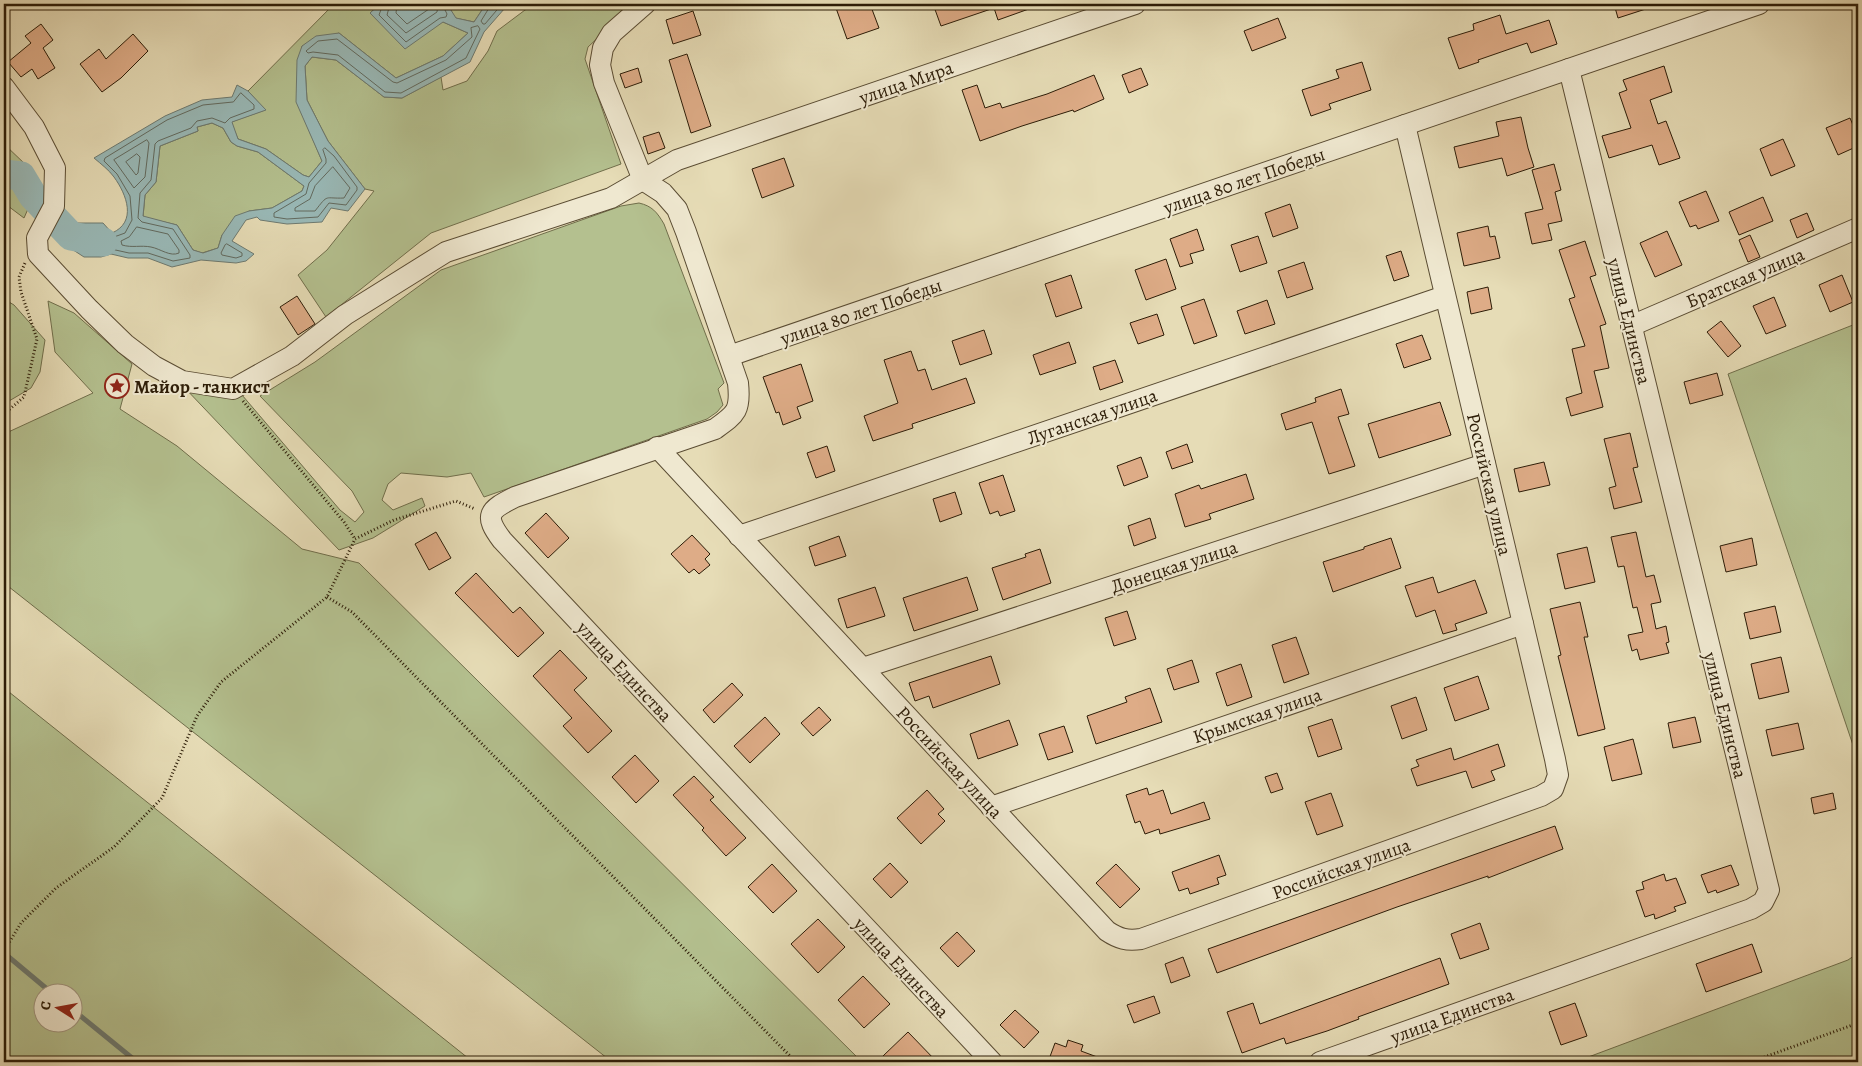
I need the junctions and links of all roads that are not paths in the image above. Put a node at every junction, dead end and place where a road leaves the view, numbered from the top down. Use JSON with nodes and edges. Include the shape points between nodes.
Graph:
{"nodes":[{"id":1,"x":645,"y":4,"type":"edge"},
{"id":2,"x":1134,"y":4,"type":"edge"},
{"id":3,"x":1759,"y":4,"type":"edge"},
{"id":4,"x":1569,"y":69,"type":"junction"},
{"id":5,"x":4,"y":87,"type":"edge"},
{"id":6,"x":1405,"y":125,"type":"junction"},
{"id":7,"x":643,"y":180,"type":"junction"},
{"id":8,"x":1858,"y":228,"type":"edge"},
{"id":9,"x":1445,"y":296,"type":"junction"},
{"id":10,"x":1631,"y":326,"type":"junction"},
{"id":11,"x":729,"y":356,"type":"junction"},
{"id":12,"x":657,"y":447,"type":"junction"},
{"id":13,"x":1485,"y":464,"type":"junction"},
{"id":14,"x":739,"y":536,"type":"junction"},
{"id":15,"x":1523,"y":624,"type":"junction"},
{"id":16,"x":863,"y":668,"type":"junction"},
{"id":17,"x":992,"y":807,"type":"junction"},
{"id":18,"x":992,"y":1062,"type":"edge"},
{"id":19,"x":1320,"y":1062,"type":"edge"}],
"edges":[{"from":1,"to":7,"type":"street","via":[[612,33],[603,48],[600,65],[604,83]]},
{"from":2,"to":7,"type":"street","name":"улица Мира","via":[[677,160]]},
{"from":3,"to":4,"type":"street","name":"улица 80 лет Победы"},
{"from":4,"to":6,"type":"street","name":"улица 80 лет Победы"},
{"from":4,"to":10,"type":"street","name":"улица Единства"},
{"from":5,"to":7,"type":"street","name":"улица Мира","via":[[34,127],[55,168],[54,206],[37,238],[38,254],[125,344],[154,366],[182,381],[233,389],[292,356],[345,315],[446,252],[611,198]]},
{"from":6,"to":9,"type":"street","name":"Российская улица"},
{"from":6,"to":11,"type":"street","name":"улица 80 лет Победы"},
{"from":7,"to":11,"type":"street","via":[[663,193],[676,209]]},
{"from":8,"to":10,"type":"street","name":"Братская улица"},
{"from":9,"to":13,"type":"street","name":"Российская улица"},
{"from":9,"to":14,"type":"street","name":"Луганская улица"},
{"from":10,"to":19,"type":"street","name":"улица Единства","via":[[1768,890],[1763,902],[1751,909]]},
{"from":11,"to":12,"type":"street","via":[[740,400],[734,415],[715,429]]},
{"from":12,"to":14,"type":"street","name":"Российская улица"},
{"from":12,"to":18,"type":"street","name":"улица Единства","via":[[515,497],[496,507],[492,526]]},
{"from":13,"to":15,"type":"street","name":"Российская улица"},
{"from":13,"to":16,"type":"street","name":"Донецкая улица"},
{"from":14,"to":16,"type":"street","name":"Российская улица"},
{"from":15,"to":17,"type":"street","name":"Крымская улица"},
{"from":15,"to":17,"type":"street","name":"Российская улица","via":[[1558,775],[1553,789],[1141,939],[1129,941],[1107,931]]},
{"from":16,"to":17,"type":"street","name":"Российская улица"}]}
